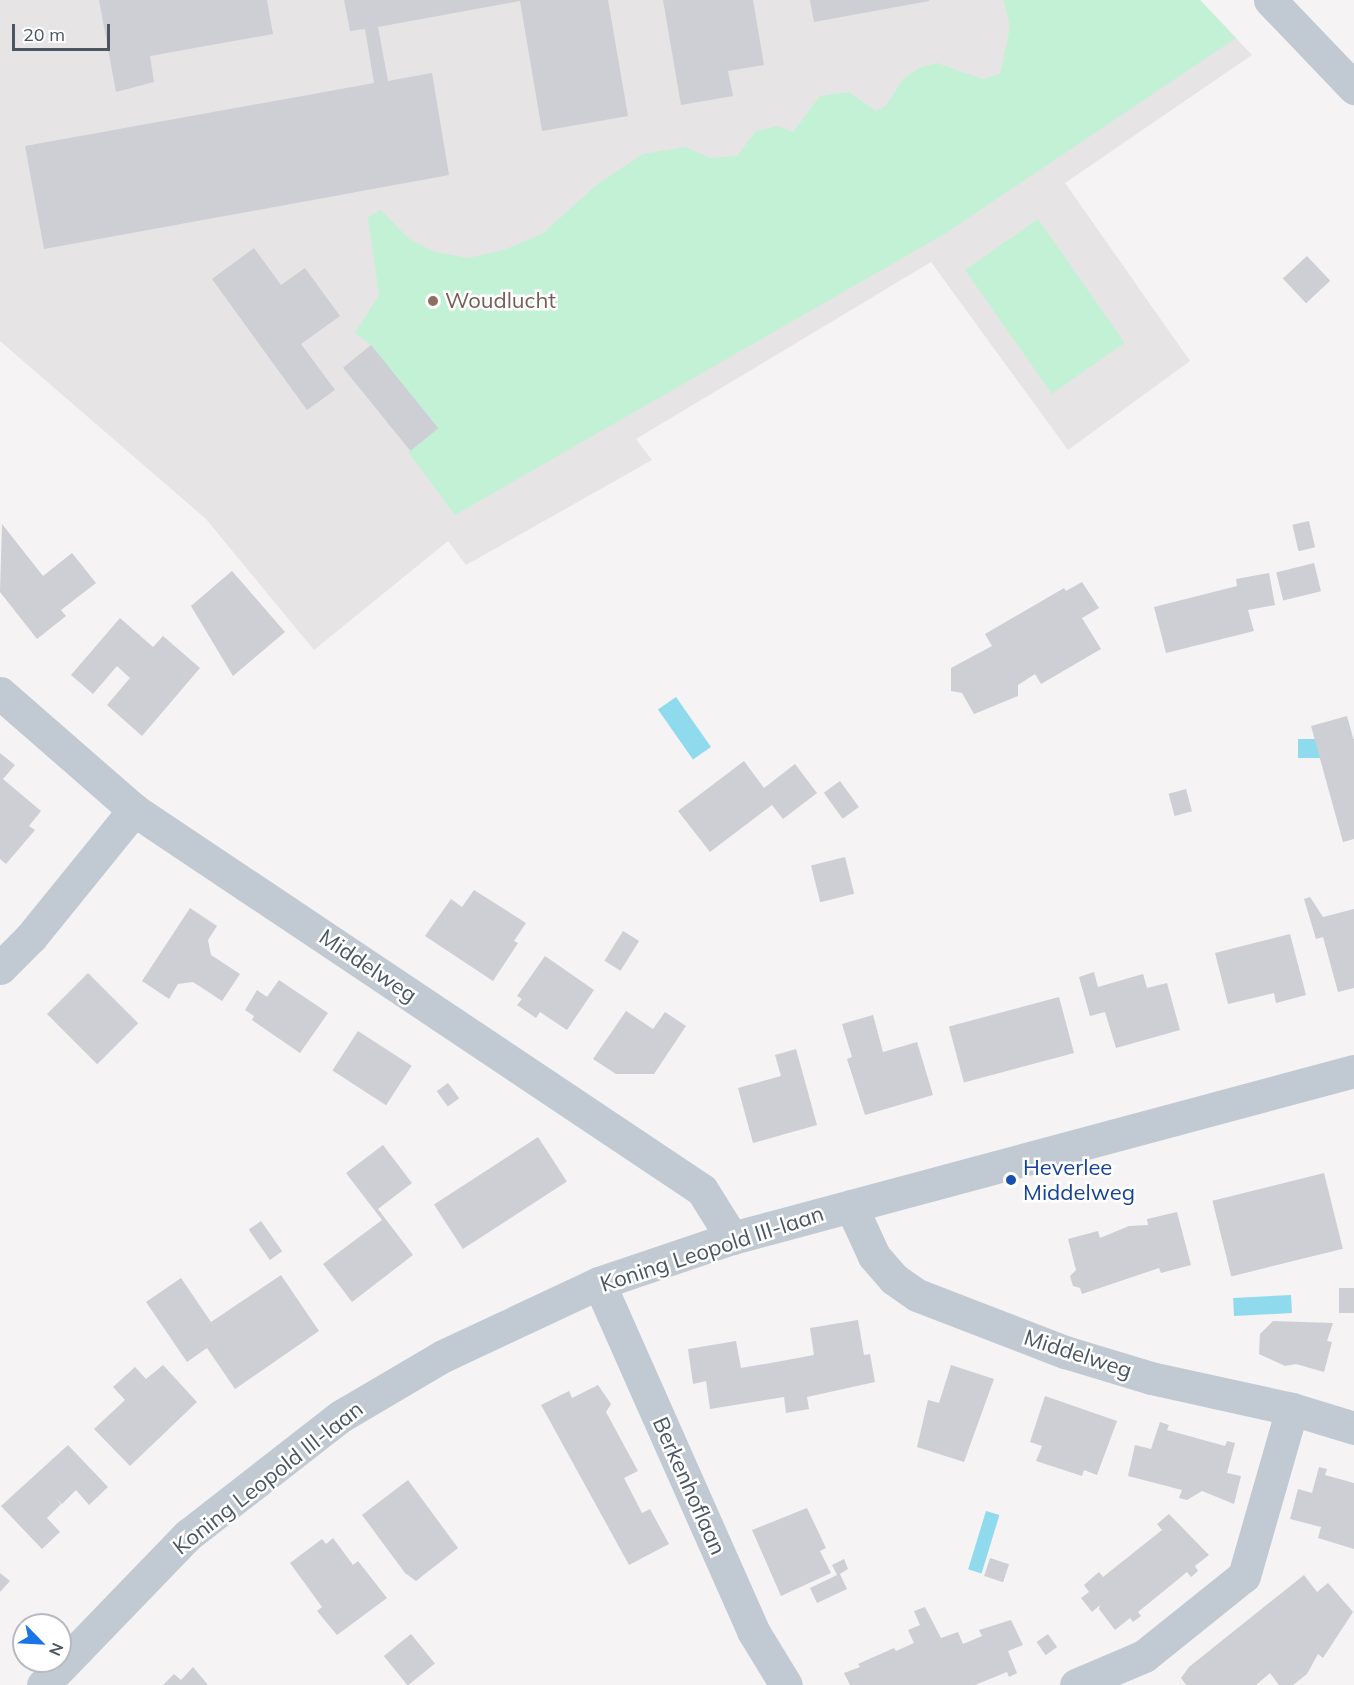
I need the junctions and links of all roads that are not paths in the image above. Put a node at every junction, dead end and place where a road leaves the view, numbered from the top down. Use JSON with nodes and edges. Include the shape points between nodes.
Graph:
{"nodes":[{"id":1,"x":1270,"y":0,"type":"edge"},
{"id":2,"x":1354,"y":87,"type":"edge"},
{"id":3,"x":0,"y":693,"type":"edge"},
{"id":4,"x":134,"y":810,"type":"junction"},
{"id":5,"x":0,"y":968,"type":"edge"},
{"id":6,"x":1354,"y":1071,"type":"edge"},
{"id":7,"x":851,"y":1206,"type":"junction"},
{"id":8,"x":732,"y":1238,"type":"junction"},
{"id":9,"x":599,"y":1283,"type":"junction"},
{"id":10,"x":1292,"y":1409,"type":"junction"},
{"id":11,"x":1354,"y":1428,"type":"edge"},
{"id":12,"x":43,"y":1685,"type":"edge"},
{"id":13,"x":786,"y":1685,"type":"edge"},
{"id":14,"x":1076,"y":1685,"type":"edge"}],
"edges":[{"from":1,"to":2,"type":"street"},
{"from":3,"to":4,"type":"street","name":"Middelweg"},
{"from":4,"to":5,"type":"street","via":[[31,937]]},
{"from":4,"to":8,"type":"street","name":"Middelweg","via":[[702,1190]]},
{"from":6,"to":7,"type":"street","name":"Koning Leopold III-laan"},
{"from":7,"to":8,"type":"street","name":"Koning Leopold III-laan"},
{"from":7,"to":10,"type":"street","name":"Middelweg","via":[[873,1256],[894,1279],[917,1295],[1065,1352],[1151,1378]]},
{"from":8,"to":9,"type":"street","name":"Koning Leopold III-laan"},
{"from":9,"to":12,"type":"street","name":"Koning Leopold III-laan","via":[[443,1356],[341,1416],[188,1535]]},
{"from":9,"to":13,"type":"street","name":"Berkenhoflaan","via":[[753,1631]]},
{"from":10,"to":11,"type":"street","name":"Middelweg"},
{"from":10,"to":14,"type":"street","via":[[1244,1576],[1144,1656]]}]}
